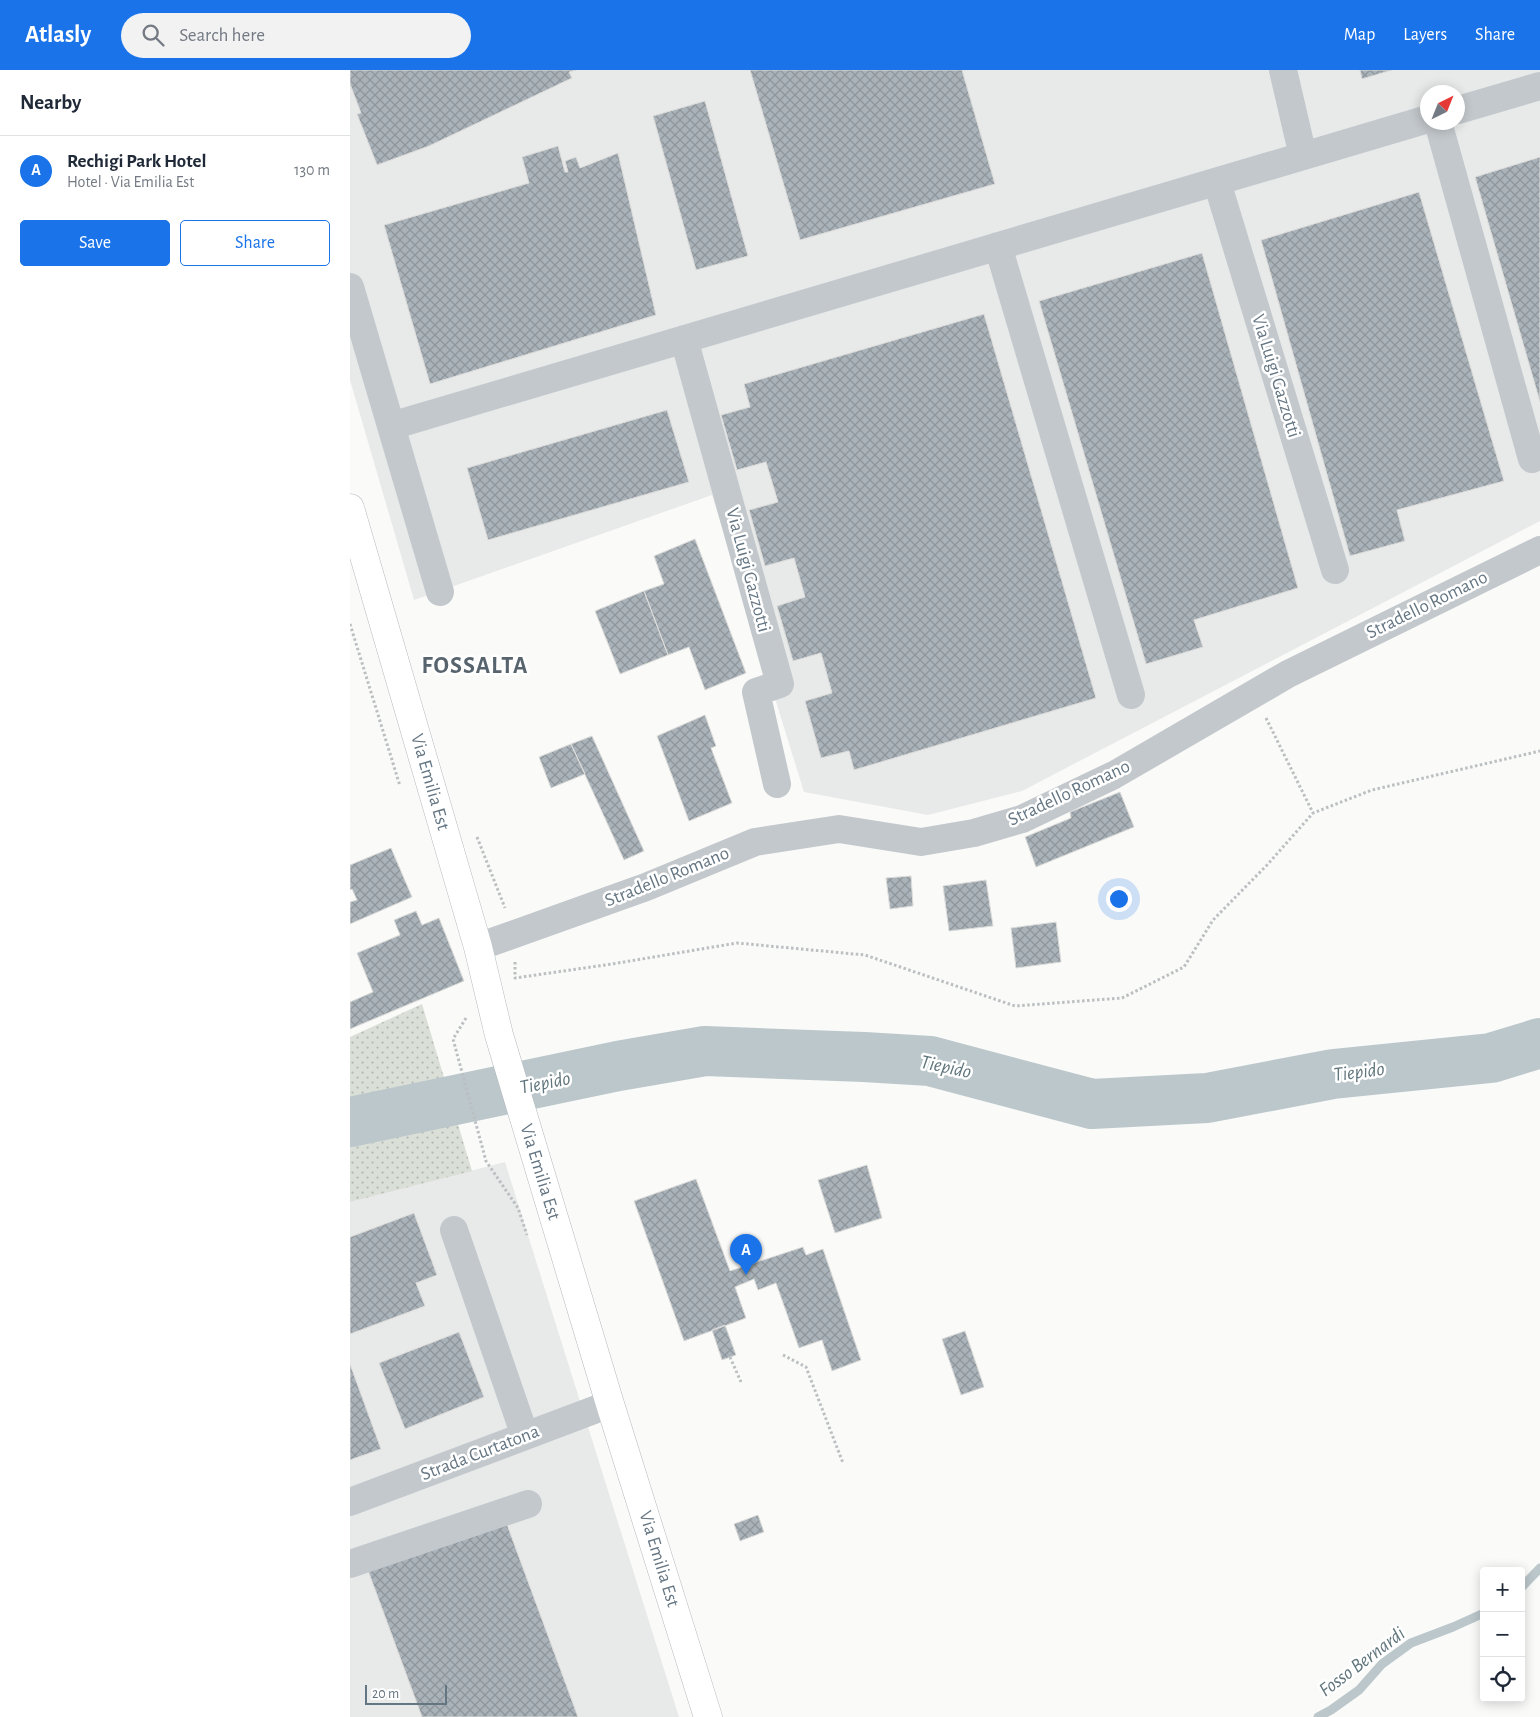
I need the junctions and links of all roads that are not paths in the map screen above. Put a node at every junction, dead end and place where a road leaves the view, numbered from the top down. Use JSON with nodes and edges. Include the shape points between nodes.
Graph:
{"nodes":[{"id":1,"x":1283,"y":70,"type":"edge"},
{"id":2,"x":1540,"y":86,"type":"edge"},
{"id":3,"x":1465,"y":108,"type":"edge"},
{"id":4,"x":1420,"y":121,"type":"edge"},
{"id":5,"x":1440,"y":130,"type":"edge"},
{"id":6,"x":1303,"y":156,"type":"junction"},
{"id":7,"x":1217,"y":182,"type":"junction"},
{"id":8,"x":998,"y":246,"type":"junction"},
{"id":9,"x":350,"y":287,"type":"edge"},
{"id":10,"x":684,"y":339,"type":"junction"},
{"id":11,"x":391,"y":426,"type":"junction"},
{"id":12,"x":1532,"y":459,"type":"dead end"},
{"id":13,"x":350,"y":508,"type":"edge"},
{"id":14,"x":1540,"y":550,"type":"edge"},
{"id":15,"x":1335,"y":570,"type":"dead end"},
{"id":16,"x":440,"y":592,"type":"dead end"},
{"id":17,"x":1131,"y":694,"type":"dead end"},
{"id":18,"x":777,"y":784,"type":"dead end"},
{"id":19,"x":478,"y":947,"type":"junction"},
{"id":20,"x":454,"y":1230,"type":"dead end"},
{"id":21,"x":610,"y":1404,"type":"junction"},
{"id":22,"x":525,"y":1436,"type":"junction"},
{"id":23,"x":350,"y":1502,"type":"edge"},
{"id":24,"x":528,"y":1504,"type":"dead end"},
{"id":25,"x":350,"y":1564,"type":"edge"},
{"id":26,"x":708,"y":1717,"type":"edge"}],
"edges":[{"from":1,"to":6,"type":"street"},
{"from":2,"to":3,"type":"street"},
{"from":4,"to":6,"type":"street"},
{"from":5,"to":12,"type":"street"},
{"from":6,"to":7,"type":"street"},
{"from":7,"to":8,"type":"street"},
{"from":7,"to":15,"type":"street","name":"Via Luigi Gazzotti"},
{"from":8,"to":10,"type":"street"},
{"from":8,"to":17,"type":"street"},
{"from":9,"to":11,"type":"street"},
{"from":10,"to":11,"type":"street"},
{"from":10,"to":18,"type":"street","name":"Via Luigi Gazzotti","via":[[780,684],[756,692]]},
{"from":11,"to":16,"type":"street"},
{"from":13,"to":19,"type":"main road","name":"Via Emilia Est"},
{"from":14,"to":19,"type":"street","name":"Stradello Romano","via":[[1288,674],[1114,775],[1022,819],[974,833],[921,842],[839,829],[755,842],[646,887]]},
{"from":19,"to":21,"type":"main road","name":"Via Emilia Est","via":[[499,1034]]},
{"from":20,"to":22,"type":"street"},
{"from":21,"to":22,"type":"street","name":"Strada Curtatona"},
{"from":21,"to":26,"type":"main road","name":"Via Emilia Est"},
{"from":22,"to":23,"type":"street","name":"Strada Curtatona"},
{"from":24,"to":25,"type":"street"}]}
